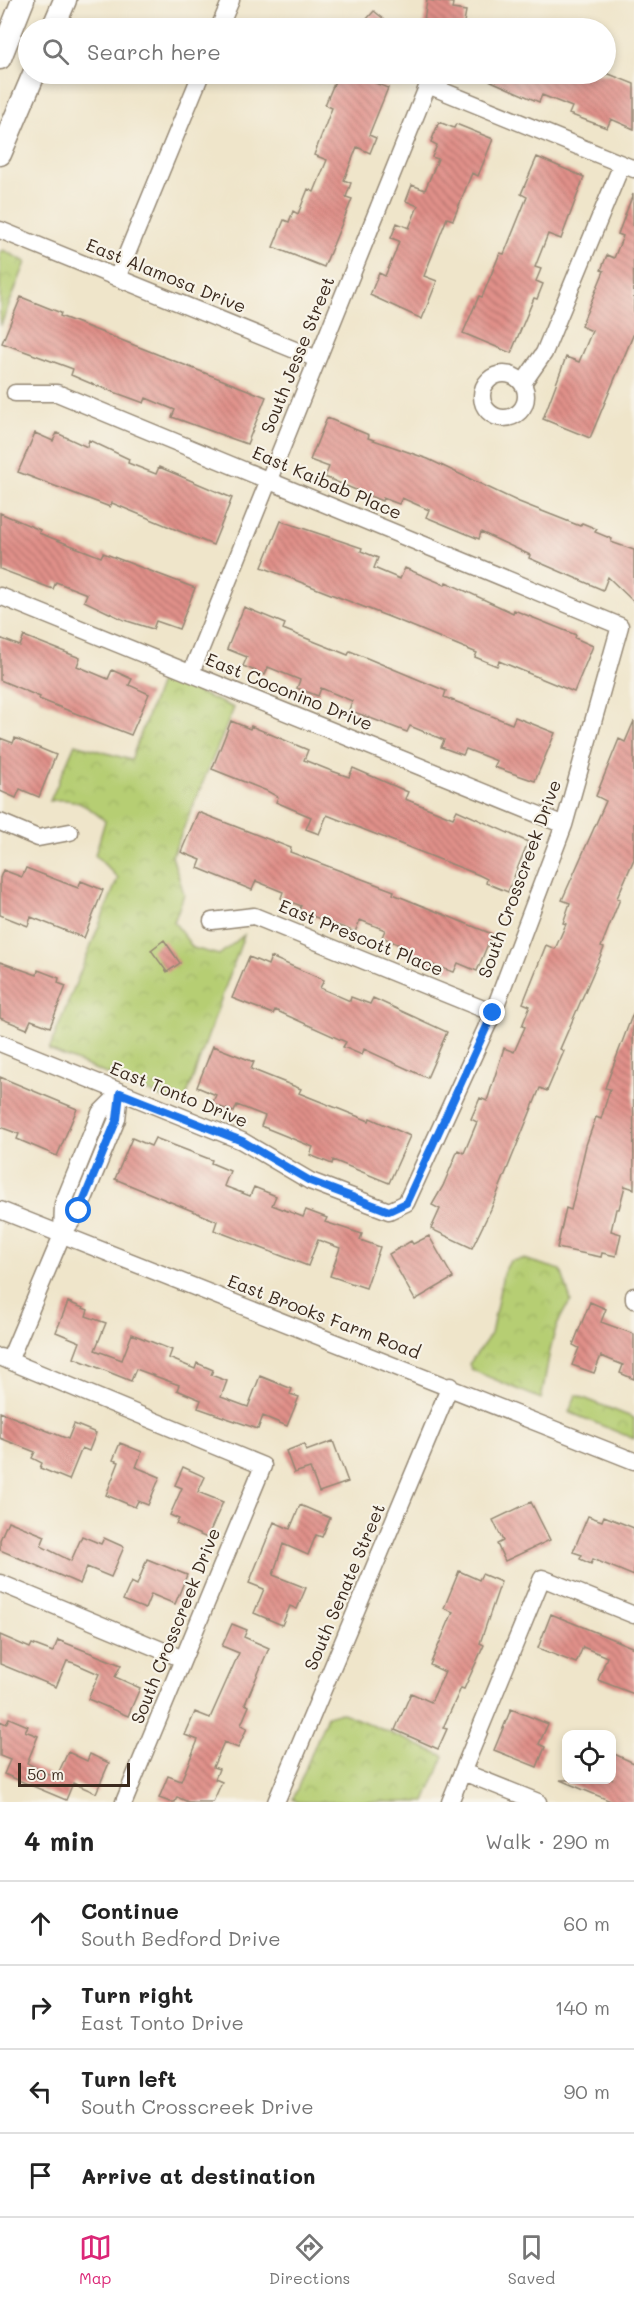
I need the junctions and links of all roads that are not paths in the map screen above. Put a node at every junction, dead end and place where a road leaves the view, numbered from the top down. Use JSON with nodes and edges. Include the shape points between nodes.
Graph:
{"nodes":[{"id":1,"x":23,"y":0,"type":"edge"},
{"id":2,"x":65,"y":0,"type":"edge"},
{"id":3,"x":231,"y":0,"type":"edge"},
{"id":4,"x":57,"y":18,"type":"edge"},
{"id":5,"x":223,"y":18,"type":"edge"},
{"id":6,"x":0,"y":58,"type":"edge"},
{"id":7,"x":30,"y":84,"type":"edge"},
{"id":8,"x":197,"y":84,"type":"edge"},
{"id":9,"x":0,"y":154,"type":"edge"},
{"id":10,"x":628,"y":166,"type":"edge"},
{"id":11,"x":0,"y":230,"type":"edge"},
{"id":12,"x":117,"y":278,"type":"junction"},
{"id":13,"x":317,"y":359,"type":"junction"},
{"id":14,"x":523,"y":383,"type":"dead end"},
{"id":15,"x":15,"y":393,"type":"dead end"},
{"id":16,"x":269,"y":479,"type":"junction"},
{"id":17,"x":0,"y":596,"type":"edge"},
{"id":18,"x":620,"y":626,"type":"joint"},
{"id":19,"x":191,"y":673,"type":"junction"},
{"id":20,"x":0,"y":822,"type":"edge"},
{"id":21,"x":564,"y":825,"type":"junction"},
{"id":22,"x":70,"y":832,"type":"dead end"},
{"id":23,"x":212,"y":921,"type":"dead end"},
{"id":24,"x":493,"y":1013,"type":"junction"},
{"id":25,"x":0,"y":1042,"type":"edge"},
{"id":26,"x":120,"y":1093,"type":"junction"},
{"id":27,"x":406,"y":1203,"type":"joint"},
{"id":28,"x":0,"y":1210,"type":"edge"},
{"id":29,"x":62,"y":1235,"type":"junction"},
{"id":30,"x":4,"y":1359,"type":"edge"},
{"id":31,"x":450,"y":1386,"type":"junction"},
{"id":32,"x":634,"y":1461,"type":"edge"},
{"id":33,"x":0,"y":1583,"type":"edge"},
{"id":34,"x":634,"y":1615,"type":"edge"},
{"id":35,"x":183,"y":1659,"type":"junction"},
{"id":36,"x":463,"y":1772,"type":"junction"},
{"id":37,"x":124,"y":1802,"type":"edge"},
{"id":38,"x":276,"y":1802,"type":"edge"},
{"id":39,"x":450,"y":1802,"type":"edge"},
{"id":40,"x":538,"y":1802,"type":"edge"}],
"edges":[{"from":1,"to":6,"type":"main road"},
{"from":2,"to":4,"type":"main road"},
{"from":3,"to":5,"type":"street"},
{"from":7,"to":9,"type":"main road"},
{"from":8,"to":12,"type":"street"},
{"from":10,"to":13,"type":"street","name":"South Jesse Street","via":[[428,85]]},
{"from":10,"to":14,"type":"street","via":[[544,353]]},
{"from":11,"to":12,"type":"street","name":"East Alamosa Drive"},
{"from":12,"to":13,"type":"street","name":"East Alamosa Drive"},
{"from":13,"to":16,"type":"street","name":"South Jesse Street"},
{"from":15,"to":16,"type":"street","name":"East Kaibab Place","via":[[57,393]]},
{"from":16,"to":18,"type":"street","name":"East Kaibab Place"},
{"from":16,"to":19,"type":"street","name":"South Jesse Street"},
{"from":17,"to":19,"type":"street","name":"East Coconino Drive"},
{"from":18,"to":21,"type":"street","name":"South Crosscreek Drive"},
{"from":19,"to":21,"type":"street","name":"East Coconino Drive"},
{"from":20,"to":22,"type":"street","via":[[38,838]]},
{"from":21,"to":24,"type":"street","name":"South Crosscreek Drive"},
{"from":23,"to":24,"type":"street","name":"East Prescott Place","via":[[254,916]]},
{"from":24,"to":27,"type":"street","name":"South Crosscreek Drive"},
{"from":25,"to":26,"type":"street","name":"East Tonto Drive"},
{"from":26,"to":27,"type":"street","name":"East Tonto Drive","via":[[242,1141],[310,1181],[389,1211]]},
{"from":26,"to":29,"type":"street","via":[[100,1113],[63,1204]]},
{"from":28,"to":29,"type":"street","name":"East Brooks Farm Road"},
{"from":29,"to":30,"type":"street"},
{"from":29,"to":31,"type":"street","name":"East Brooks Farm Road"},
{"from":30,"to":35,"type":"street","name":"South Crosscreek Drive","via":[[263,1466]]},
{"from":31,"to":32,"type":"street","name":"East Brooks Farm Road"},
{"from":31,"to":38,"type":"street","name":"South Senate Street"},
{"from":33,"to":35,"type":"street"},
{"from":34,"to":36,"type":"street","via":[[542,1578]]},
{"from":35,"to":37,"type":"street","name":"South Crosscreek Drive"},
{"from":36,"to":39,"type":"street"},
{"from":36,"to":40,"type":"street"}]}
